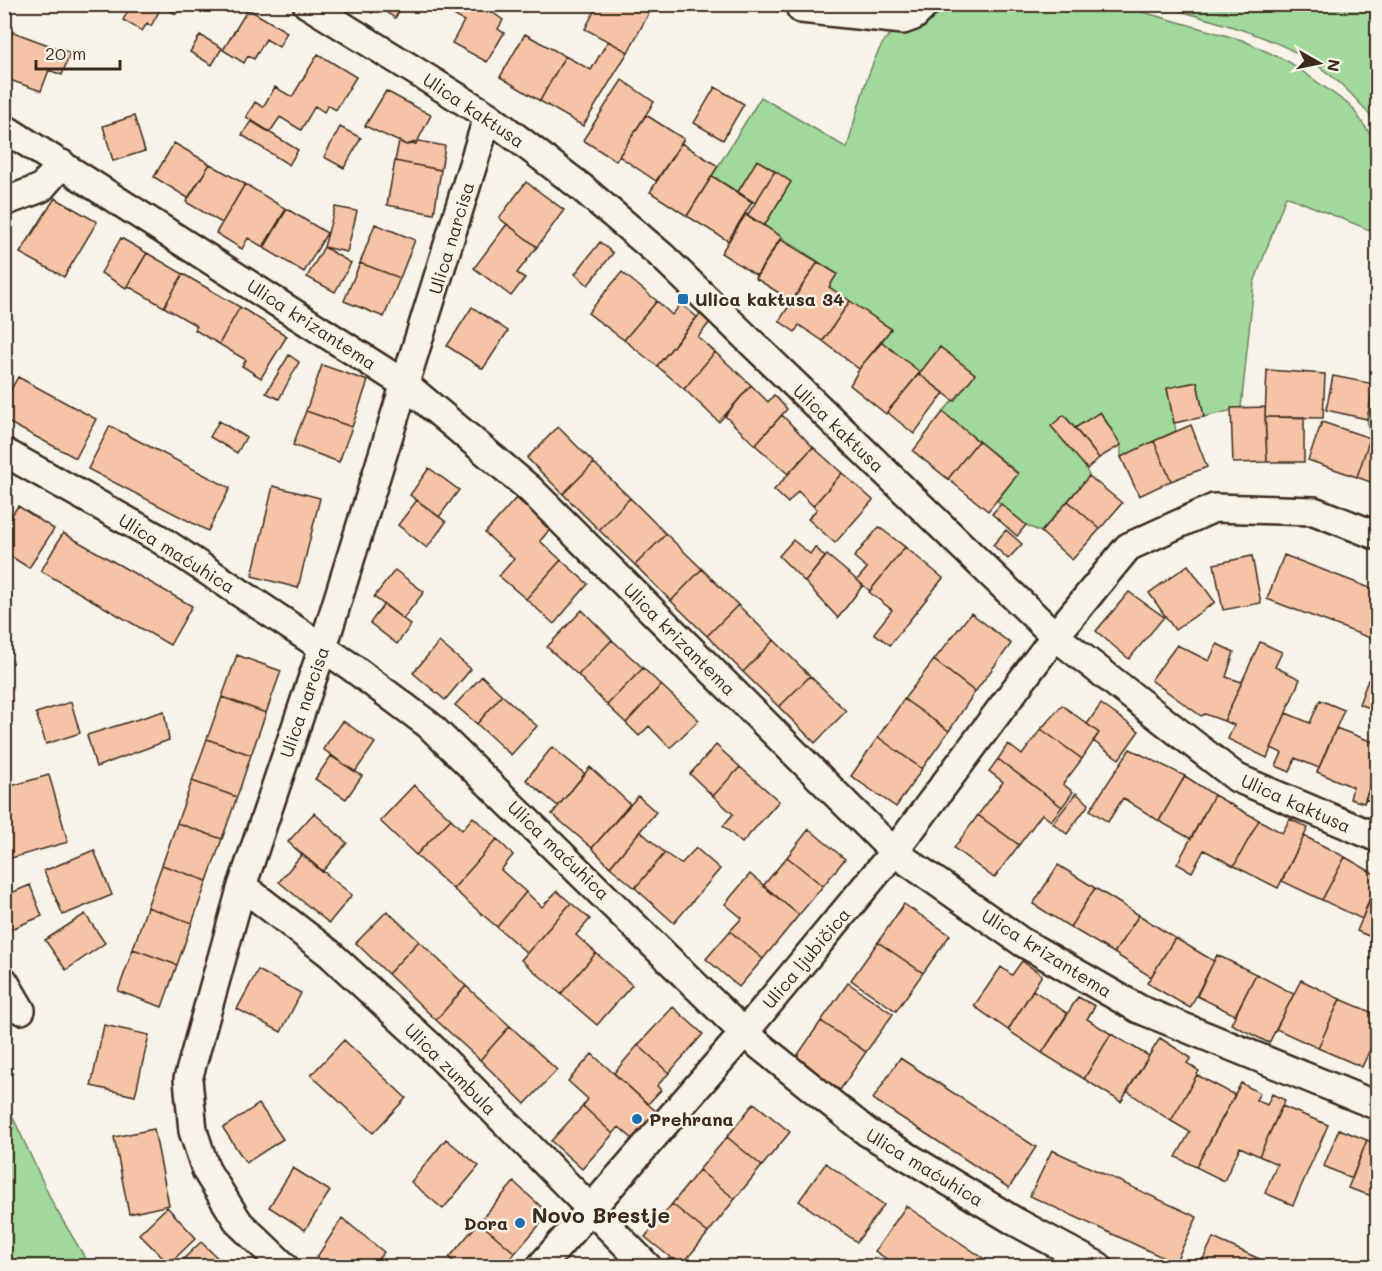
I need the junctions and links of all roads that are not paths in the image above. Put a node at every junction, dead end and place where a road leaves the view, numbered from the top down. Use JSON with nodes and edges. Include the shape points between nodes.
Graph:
{"nodes":[{"id":1,"x":307,"y":4,"type":"edge"},
{"id":2,"x":926,"y":4,"type":"edge"},
{"id":3,"x":801,"y":9,"type":"dead end"},
{"id":4,"x":488,"y":116,"type":"junction"},
{"id":5,"x":4,"y":128,"type":"edge"},
{"id":6,"x":62,"y":164,"type":"junction"},
{"id":7,"x":4,"y":202,"type":"edge"},
{"id":8,"x":406,"y":385,"type":"junction"},
{"id":9,"x":4,"y":452,"type":"edge"},
{"id":10,"x":1377,"y":536,"type":"edge"},
{"id":11,"x":1055,"y":636,"type":"junction"},
{"id":12,"x":323,"y":647,"type":"junction"},
{"id":13,"x":1377,"y":838,"type":"edge"},
{"id":14,"x":894,"y":852,"type":"junction"},
{"id":15,"x":242,"y":886,"type":"junction"},
{"id":16,"x":4,"y":981,"type":"edge"},
{"id":17,"x":21,"y":1010,"type":"dead end"},
{"id":18,"x":744,"y":1033,"type":"junction"},
{"id":19,"x":1377,"y":1106,"type":"edge"},
{"id":20,"x":591,"y":1212,"type":"junction"},
{"id":21,"x":284,"y":1266,"type":"edge"},
{"id":22,"x":541,"y":1266,"type":"edge"},
{"id":23,"x":647,"y":1266,"type":"edge"},
{"id":24,"x":1098,"y":1266,"type":"edge"}],
"edges":[{"from":1,"to":4,"type":"street","name":"Ulica kaktusa"},
{"from":2,"to":3,"type":"street","via":[[903,20]]},
{"from":4,"to":8,"type":"street","name":"Ulica narcisa"},
{"from":4,"to":11,"type":"street","name":"Ulica kaktusa","via":[[662,256]]},
{"from":5,"to":6,"type":"street","name":"Ulica krizantema"},
{"from":6,"to":7,"type":"street","via":[[41,188]]},
{"from":6,"to":8,"type":"street","name":"Ulica krizantema"},
{"from":8,"to":12,"type":"street","name":"Ulica narcisa"},
{"from":8,"to":14,"type":"street","name":"Ulica krizantema","via":[[530,489]]},
{"from":9,"to":12,"type":"street","name":"Ulica maćuhica","via":[[158,538]]},
{"from":10,"to":11,"type":"street","name":"Ulica ljubičica","via":[[1314,512],[1214,507],[1128,547]]},
{"from":11,"to":13,"type":"street","name":"Ulica kaktusa","via":[[1237,778]]},
{"from":11,"to":14,"type":"street","name":"Ulica ljubičica"},
{"from":12,"to":15,"type":"street","name":"Ulica narcisa"},
{"from":12,"to":18,"type":"street","name":"Ulica maćuhica","via":[[429,725]]},
{"from":14,"to":18,"type":"street","name":"Ulica ljubičica"},
{"from":14,"to":19,"type":"street","name":"Ulica krizantema","via":[[1022,942],[1139,1009]]},
{"from":15,"to":20,"type":"street","name":"Ulica zumbula","via":[[329,953],[429,1045]]},
{"from":15,"to":21,"type":"street","name":"Ulica narcisa","via":[[188,1079],[193,1131],[206,1170],[239,1223]]},
{"from":16,"to":17,"type":"street"},
{"from":18,"to":20,"type":"street","name":"Ulica ljubičica"},
{"from":18,"to":24,"type":"street","name":"Ulica maćuhica","via":[[867,1132],[1016,1222]]},
{"from":20,"to":22,"type":"street","name":"Ulica ljubičica"},
{"from":20,"to":23,"type":"street","name":"Ulica zumbula"}]}
